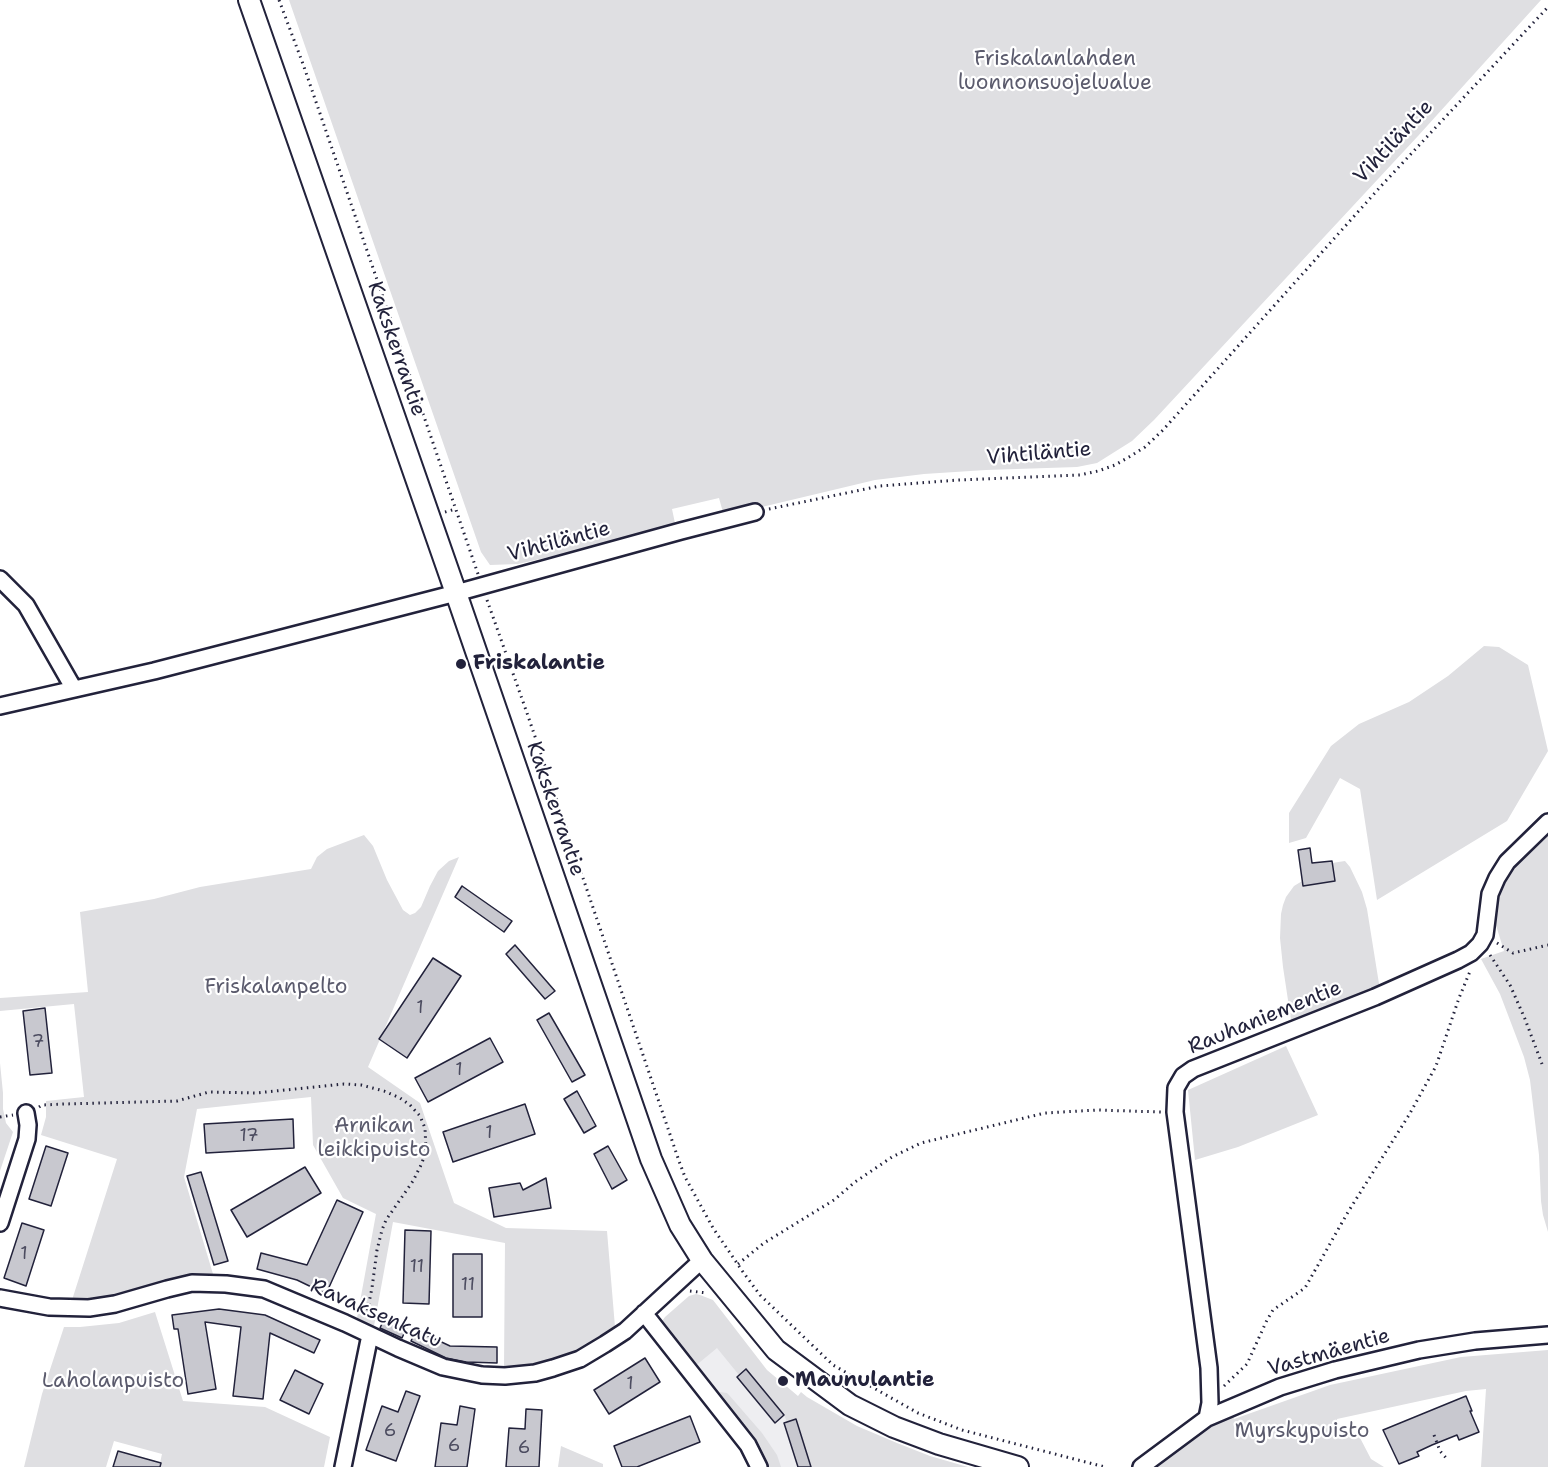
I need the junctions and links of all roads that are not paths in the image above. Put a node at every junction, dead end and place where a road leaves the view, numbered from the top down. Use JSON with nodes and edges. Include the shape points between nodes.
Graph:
{"nodes":[{"id":1,"x":249,"y":0,"type":"edge"},
{"id":2,"x":755,"y":512,"type":"road end"},
{"id":3,"x":0,"y":579,"type":"edge"},
{"id":4,"x":456,"y":593,"type":"junction"},
{"id":5,"x":74,"y":689,"type":"junction"},
{"id":6,"x":0,"y":706,"type":"edge"},
{"id":7,"x":1548,"y":822,"type":"edge"},
{"id":8,"x":26,"y":1113,"type":"road end"},
{"id":9,"x":0,"y":1223,"type":"edge"},
{"id":10,"x":702,"y":1260,"type":"junction"},
{"id":11,"x":0,"y":1298,"type":"edge"},
{"id":12,"x":644,"y":1313,"type":"junction"},
{"id":13,"x":367,"y":1330,"type":"junction"},
{"id":14,"x":1548,"y":1335,"type":"edge"},
{"id":15,"x":1208,"y":1411,"type":"junction"},
{"id":16,"x":344,"y":1467,"type":"edge"},
{"id":17,"x":759,"y":1467,"type":"edge"},
{"id":18,"x":1018,"y":1467,"type":"edge"},
{"id":19,"x":1141,"y":1467,"type":"edge"}],
"edges":[{"from":1,"to":4,"type":"main road","name":"Kakskerrantie"},
{"from":2,"to":4,"type":"street","name":"Vihtiläntie"},
{"from":3,"to":5,"type":"street","via":[[26,605]]},
{"from":4,"to":5,"type":"street"},
{"from":4,"to":10,"type":"main road","name":"Kakskerrantie","via":[[651,1159],[680,1224]]},
{"from":5,"to":6,"type":"street"},
{"from":7,"to":15,"type":"street","name":"Rauhaniementie","via":[[1507,862],[1489,901],[1479,944],[1458,960],[1182,1076],[1176,1088],[1175,1112],[1209,1368]]},
{"from":8,"to":9,"type":"street","via":[[27,1139]]},
{"from":10,"to":12,"type":"street","name":"Ravaksenkatu"},
{"from":10,"to":18,"type":"main road","name":"Kakskerrantie","via":[[776,1350],[850,1405],[939,1444]]},
{"from":11,"to":13,"type":"street","name":"Ravaksenkatu","via":[[49,1307],[89,1308],[179,1286],[226,1284],[264,1289]]},
{"from":12,"to":13,"type":"street","name":"Ravaksenkatu","via":[[580,1359],[535,1373],[505,1376],[482,1376],[443,1367]]},
{"from":12,"to":17,"type":"street","via":[[748,1445]]},
{"from":13,"to":16,"type":"street"},
{"from":14,"to":15,"type":"street","name":"Vastmäentie","via":[[1419,1350],[1335,1370]]},
{"from":15,"to":19,"type":"street","name":"Vastmäentie"}]}
